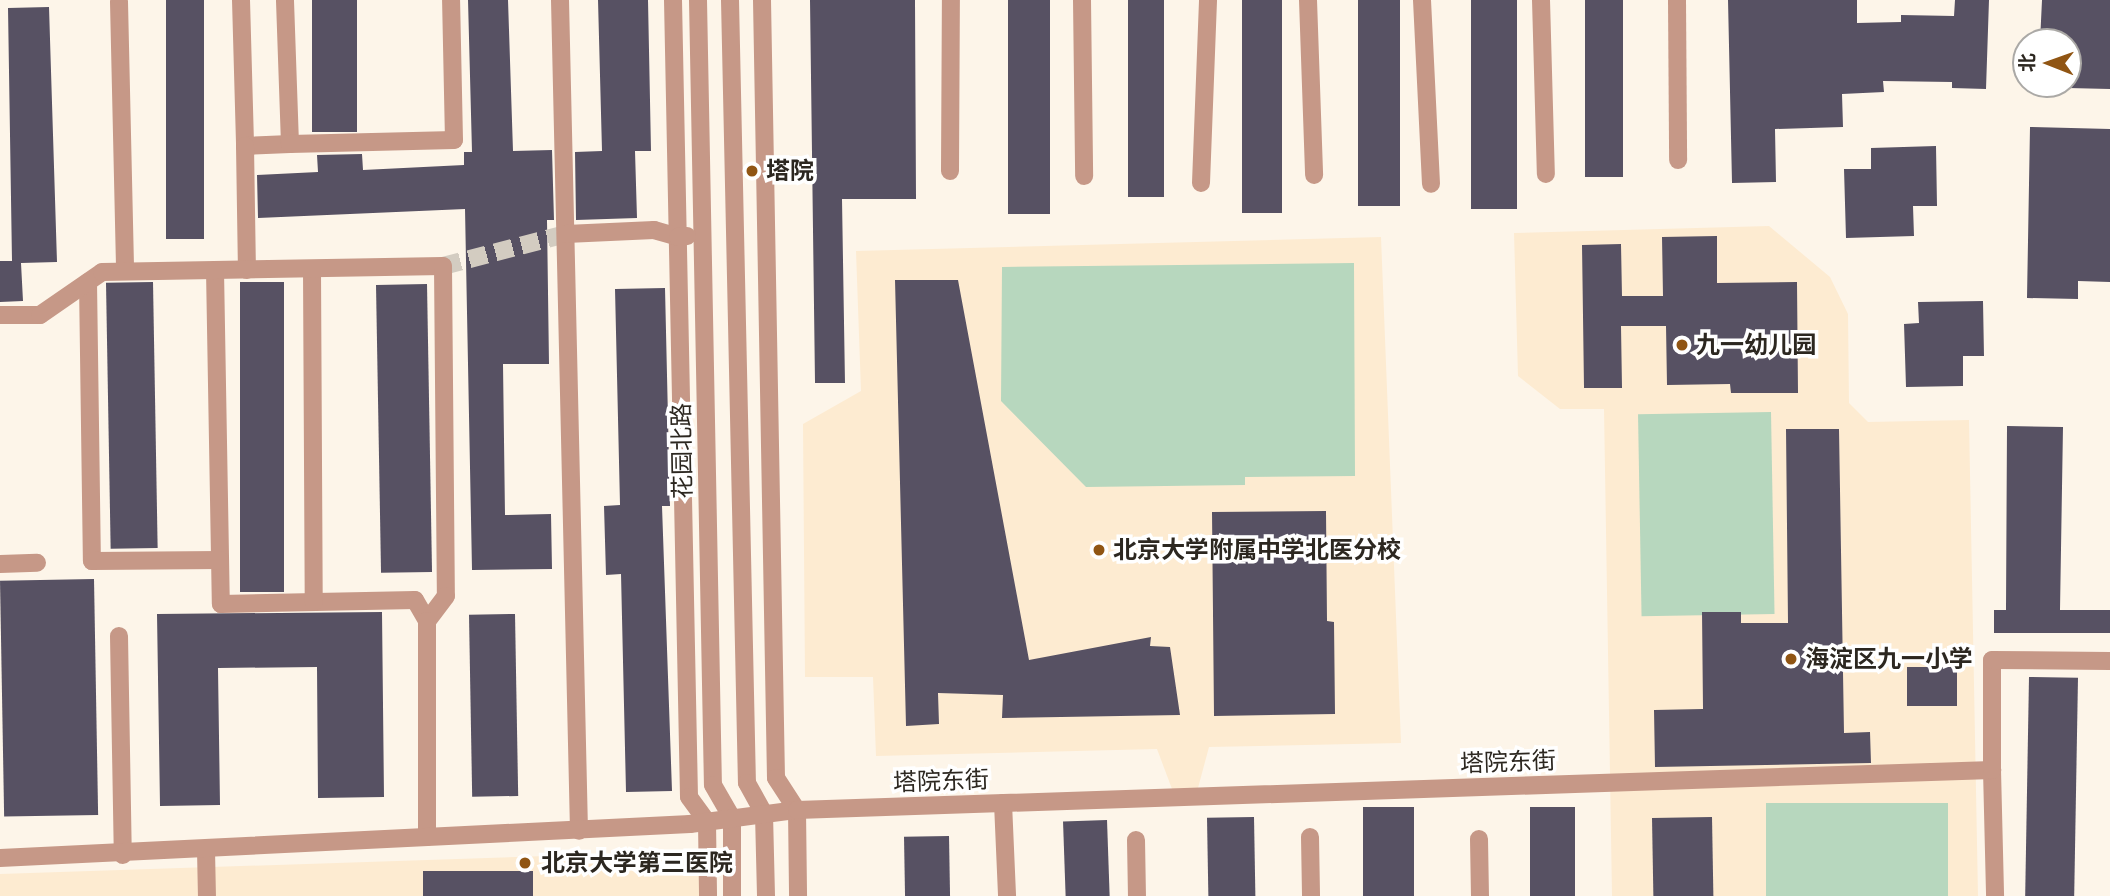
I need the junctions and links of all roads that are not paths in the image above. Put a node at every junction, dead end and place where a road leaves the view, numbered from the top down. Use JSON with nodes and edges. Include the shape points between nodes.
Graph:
{"nodes":[{"id":1,"x":241,"y":0,"type":"edge"},
{"id":2,"x":285,"y":0,"type":"edge"},
{"id":3,"x":451,"y":0,"type":"edge"},
{"id":4,"x":560,"y":0,"type":"edge"},
{"id":5,"x":673,"y":0,"type":"edge"},
{"id":6,"x":698,"y":0,"type":"edge"},
{"id":7,"x":730,"y":0,"type":"edge"},
{"id":8,"x":762,"y":0,"type":"edge"},
{"id":9,"x":951,"y":0,"type":"edge"},
{"id":10,"x":1082,"y":0,"type":"edge"},
{"id":11,"x":1208,"y":0,"type":"edge"},
{"id":12,"x":1308,"y":0,"type":"edge"},
{"id":13,"x":1422,"y":0,"type":"edge"},
{"id":14,"x":1541,"y":0,"type":"edge"},
{"id":15,"x":1677,"y":0,"type":"edge"},
{"id":16,"x":119,"y":2,"type":"dead end"},
{"id":17,"x":290,"y":144,"type":"junction"},
{"id":18,"x":245,"y":146,"type":"junction"},
{"id":19,"x":1678,"y":160,"type":"dead end"},
{"id":20,"x":950,"y":171,"type":"dead end"},
{"id":21,"x":1546,"y":174,"type":"dead end"},
{"id":22,"x":1314,"y":175,"type":"dead end"},
{"id":23,"x":1084,"y":176,"type":"dead end"},
{"id":24,"x":1201,"y":183,"type":"dead end"},
{"id":25,"x":1431,"y":184,"type":"dead end"},
{"id":26,"x":566,"y":234,"type":"junction"},
{"id":27,"x":702,"y":234,"type":"junction"},
{"id":28,"x":678,"y":237,"type":"junction"},
{"id":29,"x":215,"y":270,"type":"junction"},
{"id":30,"x":247,"y":270,"type":"junction"},
{"id":31,"x":312,"y":270,"type":"junction"},
{"id":32,"x":125,"y":271,"type":"junction"},
{"id":33,"x":88,"y":282,"type":"junction"},
{"id":34,"x":0,"y":315,"type":"edge"},
{"id":35,"x":220,"y":560,"type":"junction"},
{"id":36,"x":37,"y":563,"type":"dead end"},
{"id":37,"x":0,"y":564,"type":"edge"},
{"id":38,"x":314,"y":602,"type":"junction"},
{"id":39,"x":427,"y":621,"type":"junction"},
{"id":40,"x":119,"y":636,"type":"dead end"},
{"id":41,"x":2110,"y":661,"type":"edge"},
{"id":42,"x":1992,"y":770,"type":"junction"},
{"id":43,"x":1003,"y":803,"type":"junction"},
{"id":44,"x":797,"y":810,"type":"junction"},
{"id":45,"x":764,"y":814,"type":"junction"},
{"id":46,"x":732,"y":818,"type":"junction"},
{"id":47,"x":707,"y":822,"type":"junction"},
{"id":48,"x":579,"y":831,"type":"junction"},
{"id":49,"x":427,"y":837,"type":"junction"},
{"id":50,"x":1310,"y":837,"type":"dead end"},
{"id":51,"x":1479,"y":839,"type":"dead end"},
{"id":52,"x":1136,"y":840,"type":"dead end"},
{"id":53,"x":206,"y":850,"type":"junction"},
{"id":54,"x":123,"y":855,"type":"junction"},
{"id":55,"x":0,"y":858,"type":"edge"},
{"id":56,"x":207,"y":896,"type":"edge"},
{"id":57,"x":708,"y":896,"type":"edge"},
{"id":58,"x":732,"y":896,"type":"edge"},
{"id":59,"x":766,"y":896,"type":"edge"},
{"id":60,"x":798,"y":896,"type":"edge"},
{"id":61,"x":1007,"y":896,"type":"edge"},
{"id":62,"x":1137,"y":896,"type":"edge"},
{"id":63,"x":1311,"y":896,"type":"edge"},
{"id":64,"x":1480,"y":896,"type":"edge"},
{"id":65,"x":1995,"y":896,"type":"edge"}],
"edges":[{"from":1,"to":18,"type":"street"},
{"from":2,"to":17,"type":"street"},
{"from":3,"to":17,"type":"street","via":[[454,140]]},
{"from":4,"to":26,"type":"street"},
{"from":5,"to":28,"type":"street"},
{"from":6,"to":27,"type":"street","name":"花园北路"},
{"from":7,"to":45,"type":"street","via":[[747,783]]},
{"from":8,"to":44,"type":"street","via":[[776,778]]},
{"from":9,"to":20,"type":"street"},
{"from":10,"to":23,"type":"street"},
{"from":11,"to":24,"type":"street"},
{"from":12,"to":22,"type":"street"},
{"from":13,"to":25,"type":"street"},
{"from":14,"to":21,"type":"street"},
{"from":15,"to":19,"type":"street"},
{"from":16,"to":32,"type":"street"},
{"from":17,"to":18,"type":"street"},
{"from":18,"to":30,"type":"street"},
{"from":26,"to":28,"type":"street","via":[[653,230]]},
{"from":26,"to":48,"type":"street"},
{"from":27,"to":28,"type":"street"},
{"from":27,"to":46,"type":"street","name":"花园北路","via":[[713,785]]},
{"from":28,"to":47,"type":"street","via":[[689,797]]},
{"from":29,"to":30,"type":"street"},
{"from":29,"to":32,"type":"street"},
{"from":29,"to":35,"type":"street"},
{"from":30,"to":31,"type":"street"},
{"from":31,"to":38,"type":"street"},
{"from":31,"to":39,"type":"street","via":[[443,266],[446,596]]},
{"from":32,"to":33,"type":"street","via":[[102,272]]},
{"from":33,"to":34,"type":"street","via":[[40,315]]},
{"from":33,"to":35,"type":"street","via":[[92,562]]},
{"from":35,"to":38,"type":"street","via":[[221,604]]},
{"from":36,"to":37,"type":"street"},
{"from":38,"to":39,"type":"street","via":[[415,600]]},
{"from":39,"to":49,"type":"street"},
{"from":40,"to":54,"type":"street"},
{"from":41,"to":42,"type":"street","via":[[1992,660]]},
{"from":42,"to":43,"type":"street","name":"塔院东街"},
{"from":42,"to":65,"type":"street"},
{"from":43,"to":44,"type":"street","name":"塔院东街"},
{"from":43,"to":61,"type":"street"},
{"from":44,"to":45,"type":"street","name":"塔院东街"},
{"from":44,"to":60,"type":"street"},
{"from":45,"to":46,"type":"street","name":"塔院东街"},
{"from":45,"to":59,"type":"street"},
{"from":46,"to":47,"type":"street","name":"塔院东街"},
{"from":46,"to":58,"type":"street","name":"花园北路"},
{"from":47,"to":48,"type":"street","name":"塔院东街"},
{"from":47,"to":57,"type":"street"},
{"from":48,"to":49,"type":"street","name":"塔院东街"},
{"from":49,"to":53,"type":"street","name":"塔院东街"},
{"from":50,"to":63,"type":"street"},
{"from":51,"to":64,"type":"street"},
{"from":52,"to":62,"type":"street"},
{"from":53,"to":54,"type":"street","name":"塔院东街"},
{"from":53,"to":56,"type":"street"},
{"from":54,"to":55,"type":"street","name":"塔院东街"}]}
